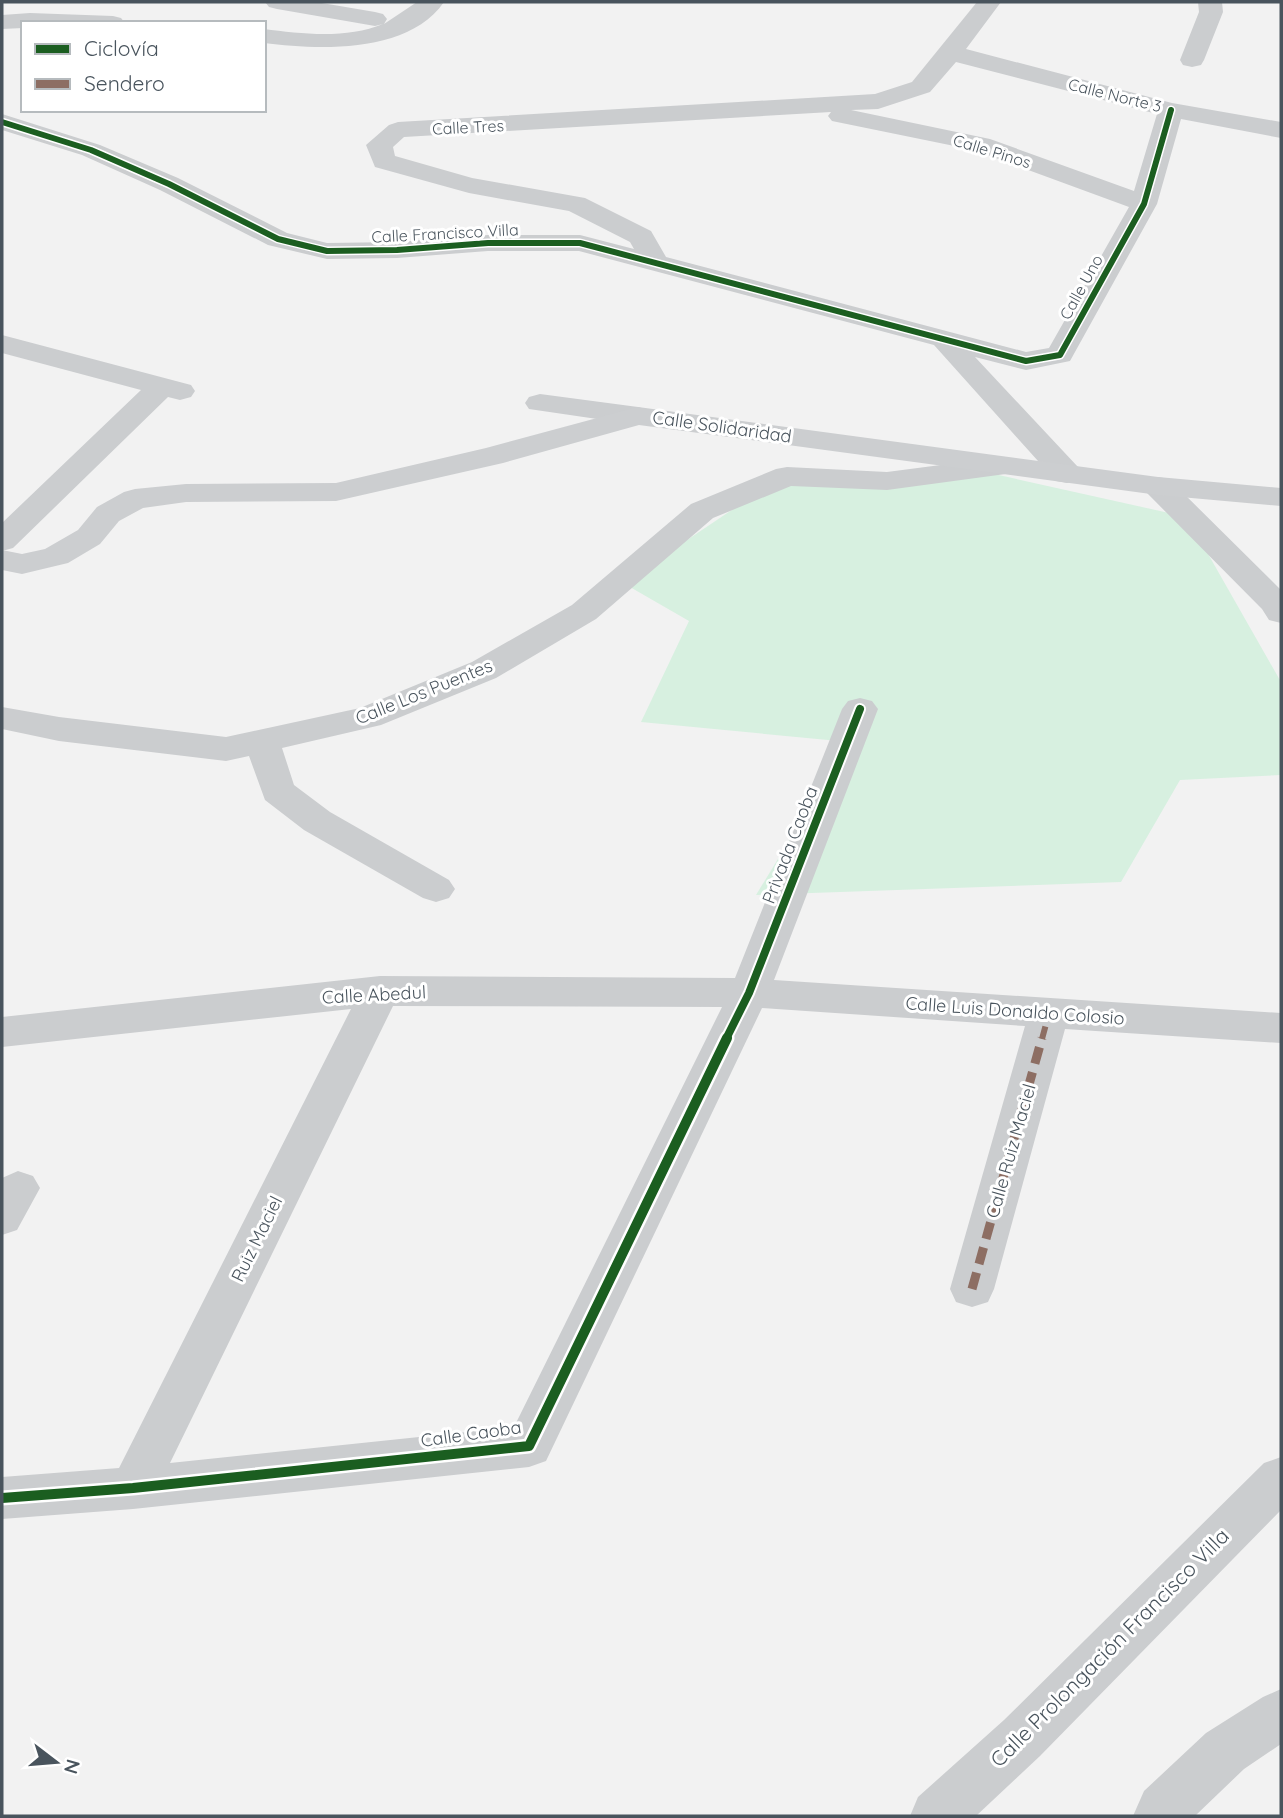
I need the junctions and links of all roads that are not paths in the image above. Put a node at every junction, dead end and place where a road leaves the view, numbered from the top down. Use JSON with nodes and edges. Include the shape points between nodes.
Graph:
{"nodes":[{"id":1,"x":276,"y":2,"type":"edge"},
{"id":2,"x":397,"y":2,"type":"edge"},
{"id":3,"x":432,"y":2,"type":"edge"},
{"id":4,"x":989,"y":2,"type":"edge"},
{"id":5,"x":1193,"y":2,"type":"edge"},
{"id":6,"x":1202,"y":2,"type":"edge"},
{"id":7,"x":1210,"y":2,"type":"edge"},
{"id":8,"x":375,"y":19,"type":"junction"},
{"id":9,"x":58,"y":21,"type":"edge"},
{"id":10,"x":2,"y":22,"type":"edge"},
{"id":11,"x":266,"y":36,"type":"edge"},
{"id":12,"x":350,"y":40,"type":"junction"},
{"id":13,"x":951,"y":53,"type":"junction"},
{"id":14,"x":1192,"y":60,"type":"dead end"},
{"id":15,"x":794,"y":107,"type":"junction"},
{"id":16,"x":1171,"y":110,"type":"junction"},
{"id":17,"x":2,"y":122,"type":"edge"},
{"id":18,"x":1281,"y":130,"type":"edge"},
{"id":19,"x":1144,"y":204,"type":"junction"},
{"id":20,"x":656,"y":265,"type":"junction"},
{"id":21,"x":945,"y":341,"type":"junction"},
{"id":22,"x":2,"y":344,"type":"edge"},
{"id":23,"x":1026,"y":361,"type":"joint"},
{"id":24,"x":540,"y":403,"type":"dead end"},
{"id":25,"x":638,"y":416,"type":"junction"},
{"id":26,"x":1002,"y":466,"type":"junction"},
{"id":27,"x":1067,"y":474,"type":"junction"},
{"id":28,"x":1158,"y":486,"type":"junction"},
{"id":29,"x":1281,"y":497,"type":"edge"},
{"id":30,"x":8,"y":555,"type":"edge"},
{"id":31,"x":1281,"y":613,"type":"edge"},
{"id":32,"x":860,"y":709,"type":"dead end"},
{"id":33,"x":2,"y":718,"type":"edge"},
{"id":34,"x":262,"y":740,"type":"junction"},
{"id":35,"x":436,"y":889,"type":"dead end"},
{"id":36,"x":380,"y":991,"type":"junction"},
{"id":37,"x":749,"y":993,"type":"junction"},
{"id":38,"x":1049,"y":1013,"type":"junction"},
{"id":39,"x":1281,"y":1028,"type":"edge"},
{"id":40,"x":2,"y":1032,"type":"edge"},
{"id":41,"x":972,"y":1289,"type":"dead end"},
{"id":42,"x":1281,"y":1478,"type":"edge"},
{"id":43,"x":133,"y":1488,"type":"junction"},
{"id":44,"x":2,"y":1499,"type":"edge"},
{"id":45,"x":1281,"y":1714,"type":"edge"},
{"id":46,"x":937,"y":1816,"type":"edge"},
{"id":47,"x":1160,"y":1816,"type":"edge"}],
"edges":[{"from":1,"to":8,"type":"street"},
{"from":2,"to":8,"type":"street"},
{"from":3,"to":12,"type":"street","via":[[401,26]]},
{"from":4,"to":13,"type":"street","name":"Calle Tres"},
{"from":5,"to":6,"type":"street"},
{"from":7,"to":14,"type":"street","via":[[1211,12]]},
{"from":8,"to":12,"type":"street"},
{"from":9,"to":10,"type":"street"},
{"from":11,"to":12,"type":"street"},
{"from":13,"to":15,"type":"street","name":"Calle Tres","via":[[921,87],[878,102]]},
{"from":13,"to":16,"type":"street","name":"Calle Norte 3"},
{"from":15,"to":19,"type":"street","name":"Calle Pinos","via":[[981,144]]},
{"from":15,"to":20,"type":"street","name":"Calle Tres","via":[[398,130],[379,145],[384,160],[415,171],[576,204],[641,237]]},
{"from":16,"to":18,"type":"street","name":"Calle Norte 3"},
{"from":16,"to":19,"type":"street"},
{"from":17,"to":20,"type":"street","name":"Calle Francisco Villa","via":[[91,150],[278,239],[327,251],[580,243]]},
{"from":19,"to":23,"type":"street","name":"Calle Uno","via":[[1060,355]]},
{"from":20,"to":21,"type":"street","name":"Calle Francisco Villa"},
{"from":21,"to":23,"type":"street","name":"Calle Francisco Villa"},
{"from":21,"to":27,"type":"street"},
{"from":22,"to":30,"type":"street","via":[[174,389]]},
{"from":24,"to":25,"type":"street"},
{"from":25,"to":26,"type":"main road","name":"Calle Solidaridad"},
{"from":25,"to":30,"type":"main road","name":"Calle Solidaridad","via":[[336,492],[186,493],[135,499],[108,514],[89,537],[56,556]]},
{"from":26,"to":27,"type":"main road","name":"Calle Solidaridad"},
{"from":26,"to":34,"type":"street","name":"Calle Los Puentes","via":[[887,481],[787,476],[702,511],[584,612],[484,670],[369,717]]},
{"from":27,"to":28,"type":"main road","name":"Calle Solidaridad"},
{"from":28,"to":29,"type":"main road","name":"Calle Solidaridad"},
{"from":28,"to":31,"type":"street"},
{"from":32,"to":37,"type":"street","name":"Privada Caoba"},
{"from":33,"to":34,"type":"street","name":"Calle Los Puentes","via":[[226,749]]},
{"from":34,"to":35,"type":"street","via":[[278,791],[317,821]]},
{"from":36,"to":37,"type":"street","name":"Calle Abedul"},
{"from":36,"to":40,"type":"street","name":"Calle Abedul"},
{"from":36,"to":43,"type":"street","name":"Ruiz Maciel"},
{"from":37,"to":38,"type":"street","name":"Calle Luis Donaldo Colosio"},
{"from":37,"to":43,"type":"street","name":"Calle Caoba","via":[[529,1446]]},
{"from":38,"to":39,"type":"street","name":"Calle Luis Donaldo Colosio"},
{"from":38,"to":41,"type":"street","name":"Calle Ruiz Maciel"},
{"from":42,"to":46,"type":"street","name":"Calle Prolongación Francisco Villa","via":[[1022,1738]]},
{"from":43,"to":44,"type":"street","name":"Calle Caoba"},
{"from":45,"to":47,"type":"street","via":[[1225,1751]]}]}
